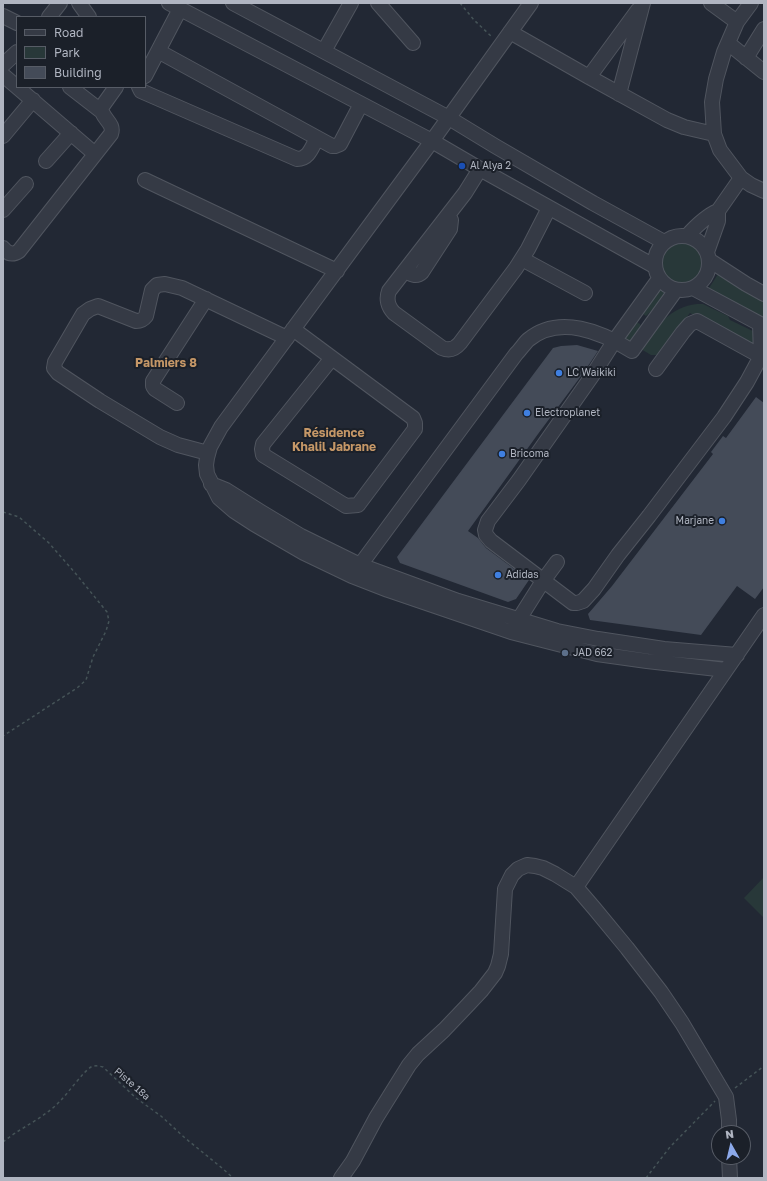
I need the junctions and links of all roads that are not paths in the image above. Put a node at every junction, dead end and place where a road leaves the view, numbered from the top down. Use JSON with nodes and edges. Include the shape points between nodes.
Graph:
{"nodes":[{"id":1,"x":60,"y":3,"type":"edge"},
{"id":2,"x":78,"y":3,"type":"edge"},
{"id":3,"x":233,"y":3,"type":"edge"},
{"id":4,"x":378,"y":3,"type":"edge"},
{"id":5,"x":531,"y":3,"type":"edge"},
{"id":6,"x":643,"y":3,"type":"edge"},
{"id":7,"x":711,"y":3,"type":"edge"},
{"id":8,"x":752,"y":3,"type":"edge"},
{"id":9,"x":345,"y":5,"type":"edge"},
{"id":10,"x":174,"y":6,"type":"edge"},
{"id":11,"x":3,"y":16,"type":"edge"},
{"id":12,"x":50,"y":16,"type":"edge"},
{"id":13,"x":88,"y":16,"type":"edge"},
{"id":14,"x":16,"y":22,"type":"edge"},
{"id":15,"x":737,"y":22,"type":"junction"},
{"id":16,"x":764,"y":29,"type":"edge"},
{"id":17,"x":510,"y":32,"type":"junction"},
{"id":18,"x":413,"y":43,"type":"dead end"},
{"id":19,"x":728,"y":43,"type":"junction"},
{"id":20,"x":158,"y":51,"type":"junction"},
{"id":21,"x":324,"y":51,"type":"junction"},
{"id":22,"x":16,"y":53,"type":"edge"},
{"id":23,"x":746,"y":58,"type":"junction"},
{"id":24,"x":3,"y":65,"type":"edge"},
{"id":25,"x":764,"y":72,"type":"edge"},
{"id":26,"x":146,"y":74,"type":"edge"},
{"id":27,"x":3,"y":75,"type":"edge"},
{"id":28,"x":589,"y":77,"type":"junction"},
{"id":29,"x":16,"y":86,"type":"edge"},
{"id":30,"x":18,"y":88,"type":"edge"},
{"id":31,"x":71,"y":88,"type":"edge"},
{"id":32,"x":115,"y":88,"type":"edge"},
{"id":33,"x":140,"y":88,"type":"edge"},
{"id":34,"x":619,"y":94,"type":"junction"},
{"id":35,"x":33,"y":100,"type":"junction"},
{"id":36,"x":361,"y":104,"type":"junction"},
{"id":37,"x":101,"y":111,"type":"junction"},
{"id":38,"x":449,"y":118,"type":"junction"},
{"id":39,"x":71,"y":133,"type":"junction"},
{"id":40,"x":714,"y":134,"type":"junction"},
{"id":41,"x":3,"y":136,"type":"edge"},
{"id":42,"x":317,"y":138,"type":"junction"},
{"id":43,"x":432,"y":141,"type":"junction"},
{"id":44,"x":95,"y":154,"type":"junction"},
{"id":45,"x":46,"y":161,"type":"dead end"},
{"id":46,"x":480,"y":169,"type":"junction"},
{"id":47,"x":741,"y":178,"type":"junction"},
{"id":48,"x":145,"y":180,"type":"dead end"},
{"id":49,"x":26,"y":184,"type":"dead end"},
{"id":50,"x":764,"y":191,"type":"edge"},
{"id":51,"x":549,"y":208,"type":"junction"},
{"id":52,"x":3,"y":210,"type":"edge"},
{"id":53,"x":718,"y":211,"type":"junction"},
{"id":54,"x":687,"y":236,"type":"junction"},
{"id":55,"x":664,"y":242,"type":"junction"},
{"id":56,"x":3,"y":248,"type":"edge"},
{"id":57,"x":708,"y":256,"type":"junction"},
{"id":58,"x":522,"y":259,"type":"junction"},
{"id":59,"x":336,"y":271,"type":"junction"},
{"id":60,"x":657,"y":272,"type":"junction"},
{"id":61,"x":693,"y":288,"type":"junction"},
{"id":62,"x":676,"y":290,"type":"junction"},
{"id":63,"x":585,"y":293,"type":"dead end"},
{"id":64,"x":764,"y":294,"type":"edge"},
{"id":65,"x":206,"y":300,"type":"junction"},
{"id":66,"x":635,"y":312,"type":"junction"},
{"id":67,"x":652,"y":323,"type":"junction"},
{"id":68,"x":762,"y":325,"type":"edge"},
{"id":69,"x":290,"y":334,"type":"junction"},
{"id":70,"x":615,"y":340,"type":"junction"},
{"id":71,"x":763,"y":357,"type":"edge"},
{"id":72,"x":332,"y":358,"type":"junction"},
{"id":73,"x":656,"y":369,"type":"dead end"},
{"id":74,"x":177,"y":403,"type":"dead end"},
{"id":75,"x":208,"y":453,"type":"junction"},
{"id":76,"x":557,"y":562,"type":"dead end"},
{"id":77,"x":356,"y":570,"type":"junction"},
{"id":78,"x":543,"y":581,"type":"junction"},
{"id":79,"x":764,"y":615,"type":"edge"},
{"id":80,"x":519,"y":620,"type":"junction"},
{"id":81,"x":511,"y":632,"type":"junction"},
{"id":82,"x":737,"y":655,"type":"junction"},
{"id":83,"x":726,"y":670,"type":"junction"},
{"id":84,"x":576,"y":887,"type":"junction"},
{"id":85,"x":729,"y":1125,"type":"edge"},
{"id":86,"x":729,"y":1165,"type":"edge"},
{"id":87,"x":341,"y":1178,"type":"edge"},
{"id":88,"x":730,"y":1178,"type":"edge"}],
"edges":[{"from":1,"to":12,"type":"street"},
{"from":2,"to":13,"type":"street"},
{"from":3,"to":21,"type":"street"},
{"from":4,"to":18,"type":"street"},
{"from":5,"to":17,"type":"street"},
{"from":6,"to":28,"type":"street"},
{"from":6,"to":34,"type":"street"},
{"from":7,"to":15,"type":"street"},
{"from":8,"to":15,"type":"street"},
{"from":9,"to":21,"type":"street"},
{"from":10,"to":20,"type":"street"},
{"from":10,"to":36,"type":"street"},
{"from":11,"to":14,"type":"street"},
{"from":15,"to":19,"type":"street"},
{"from":16,"to":23,"type":"street"},
{"from":17,"to":28,"type":"street"},
{"from":17,"to":38,"type":"street"},
{"from":19,"to":23,"type":"street"},
{"from":19,"to":40,"type":"street","via":[[712,102]]},
{"from":20,"to":26,"type":"street"},
{"from":20,"to":42,"type":"street"},
{"from":21,"to":38,"type":"street"},
{"from":22,"to":24,"type":"street"},
{"from":23,"to":25,"type":"street"},
{"from":27,"to":29,"type":"street"},
{"from":28,"to":34,"type":"street"},
{"from":30,"to":35,"type":"street"},
{"from":31,"to":37,"type":"street"},
{"from":32,"to":37,"type":"street"},
{"from":33,"to":42,"type":"street","via":[[141,91],[298,159],[308,155]]},
{"from":34,"to":40,"type":"street","via":[[667,120]]},
{"from":35,"to":39,"type":"street"},
{"from":35,"to":41,"type":"street"},
{"from":36,"to":42,"type":"street","via":[[340,144],[332,146]]},
{"from":36,"to":43,"type":"street"},
{"from":37,"to":44,"type":"street","via":[[112,126],[112,132]]},
{"from":38,"to":43,"type":"street"},
{"from":38,"to":55,"type":"street"},
{"from":39,"to":44,"type":"street"},
{"from":39,"to":45,"type":"street"},
{"from":40,"to":47,"type":"street","via":[[720,150]]},
{"from":43,"to":46,"type":"street"},
{"from":43,"to":59,"type":"street"},
{"from":44,"to":56,"type":"street","via":[[20,251],[11,254]]},
{"from":46,"to":51,"type":"street"},
{"from":46,"to":58,"type":"street","via":[[465,193],[389,291],[389,307],[442,348],[454,348]]},
{"from":47,"to":50,"type":"street"},
{"from":47,"to":53,"type":"street"},
{"from":48,"to":59,"type":"street"},
{"from":49,"to":52,"type":"street"},
{"from":51,"to":58,"type":"street"},
{"from":51,"to":60,"type":"street"},
{"from":53,"to":54,"type":"street"},
{"from":53,"to":57,"type":"street","via":[[718,221]]},
{"from":54,"to":55,"type":"street","via":[[675,237]]},
{"from":54,"to":57,"type":"street","via":[[702,244]]},
{"from":55,"to":60,"type":"street","via":[[655,257]]},
{"from":57,"to":61,"type":"street","via":[[708,272],[702,282]]},
{"from":57,"to":64,"type":"street"},
{"from":58,"to":63,"type":"street"},
{"from":59,"to":69,"type":"street"},
{"from":60,"to":62,"type":"street","via":[[666,286]]},
{"from":60,"to":66,"type":"street"},
{"from":61,"to":62,"type":"street"},
{"from":61,"to":68,"type":"street"},
{"from":62,"to":67,"type":"street"},
{"from":65,"to":69,"type":"street"},
{"from":65,"to":74,"type":"street","via":[[153,381],[155,389]]},
{"from":65,"to":75,"type":"street","via":[[182,288],[161,284],[152,290],[143,320],[98,306],[90,309],[83,314],[54,368],[110,407],[160,437]]},
{"from":66,"to":67,"type":"street"},
{"from":66,"to":70,"type":"street"},
{"from":67,"to":70,"type":"street","via":[[632,351]]},
{"from":68,"to":71,"type":"street"},
{"from":69,"to":72,"type":"street"},
{"from":69,"to":75,"type":"street","via":[[221,427]]},
{"from":70,"to":77,"type":"street","via":[[590,331],[556,327],[528,341]]},
{"from":70,"to":78,"type":"street","via":[[485,526],[486,535],[491,541]]},
{"from":71,"to":73,"type":"street","via":[[697,321],[683,332]]},
{"from":71,"to":78,"type":"street","via":[[724,417],[584,601],[573,602]]},
{"from":72,"to":72,"type":"street","via":[[413,418],[415,423],[415,429],[358,505],[352,507],[346,506],[263,455],[263,444]]},
{"from":75,"to":77,"type":"street","via":[[207,474],[224,504],[304,553]]},
{"from":76,"to":78,"type":"street"},
{"from":77,"to":80,"type":"street"},
{"from":77,"to":81,"type":"street","via":[[416,600]]},
{"from":78,"to":80,"type":"street"},
{"from":79,"to":82,"type":"street"},
{"from":80,"to":81,"type":"street"},
{"from":80,"to":82,"type":"street","via":[[598,639],[664,649]]},
{"from":81,"to":83,"type":"street","via":[[597,654]]},
{"from":82,"to":83,"type":"street"},
{"from":83,"to":84,"type":"street"},
{"from":84,"to":85,"type":"street","via":[[627,948],[682,1023],[726,1097]]},
{"from":84,"to":87,"type":"street","via":[[535,866],[527,865],[512,875],[504,894],[501,954],[495,973],[481,991],[409,1065]]},
{"from":86,"to":88,"type":"street"}]}
